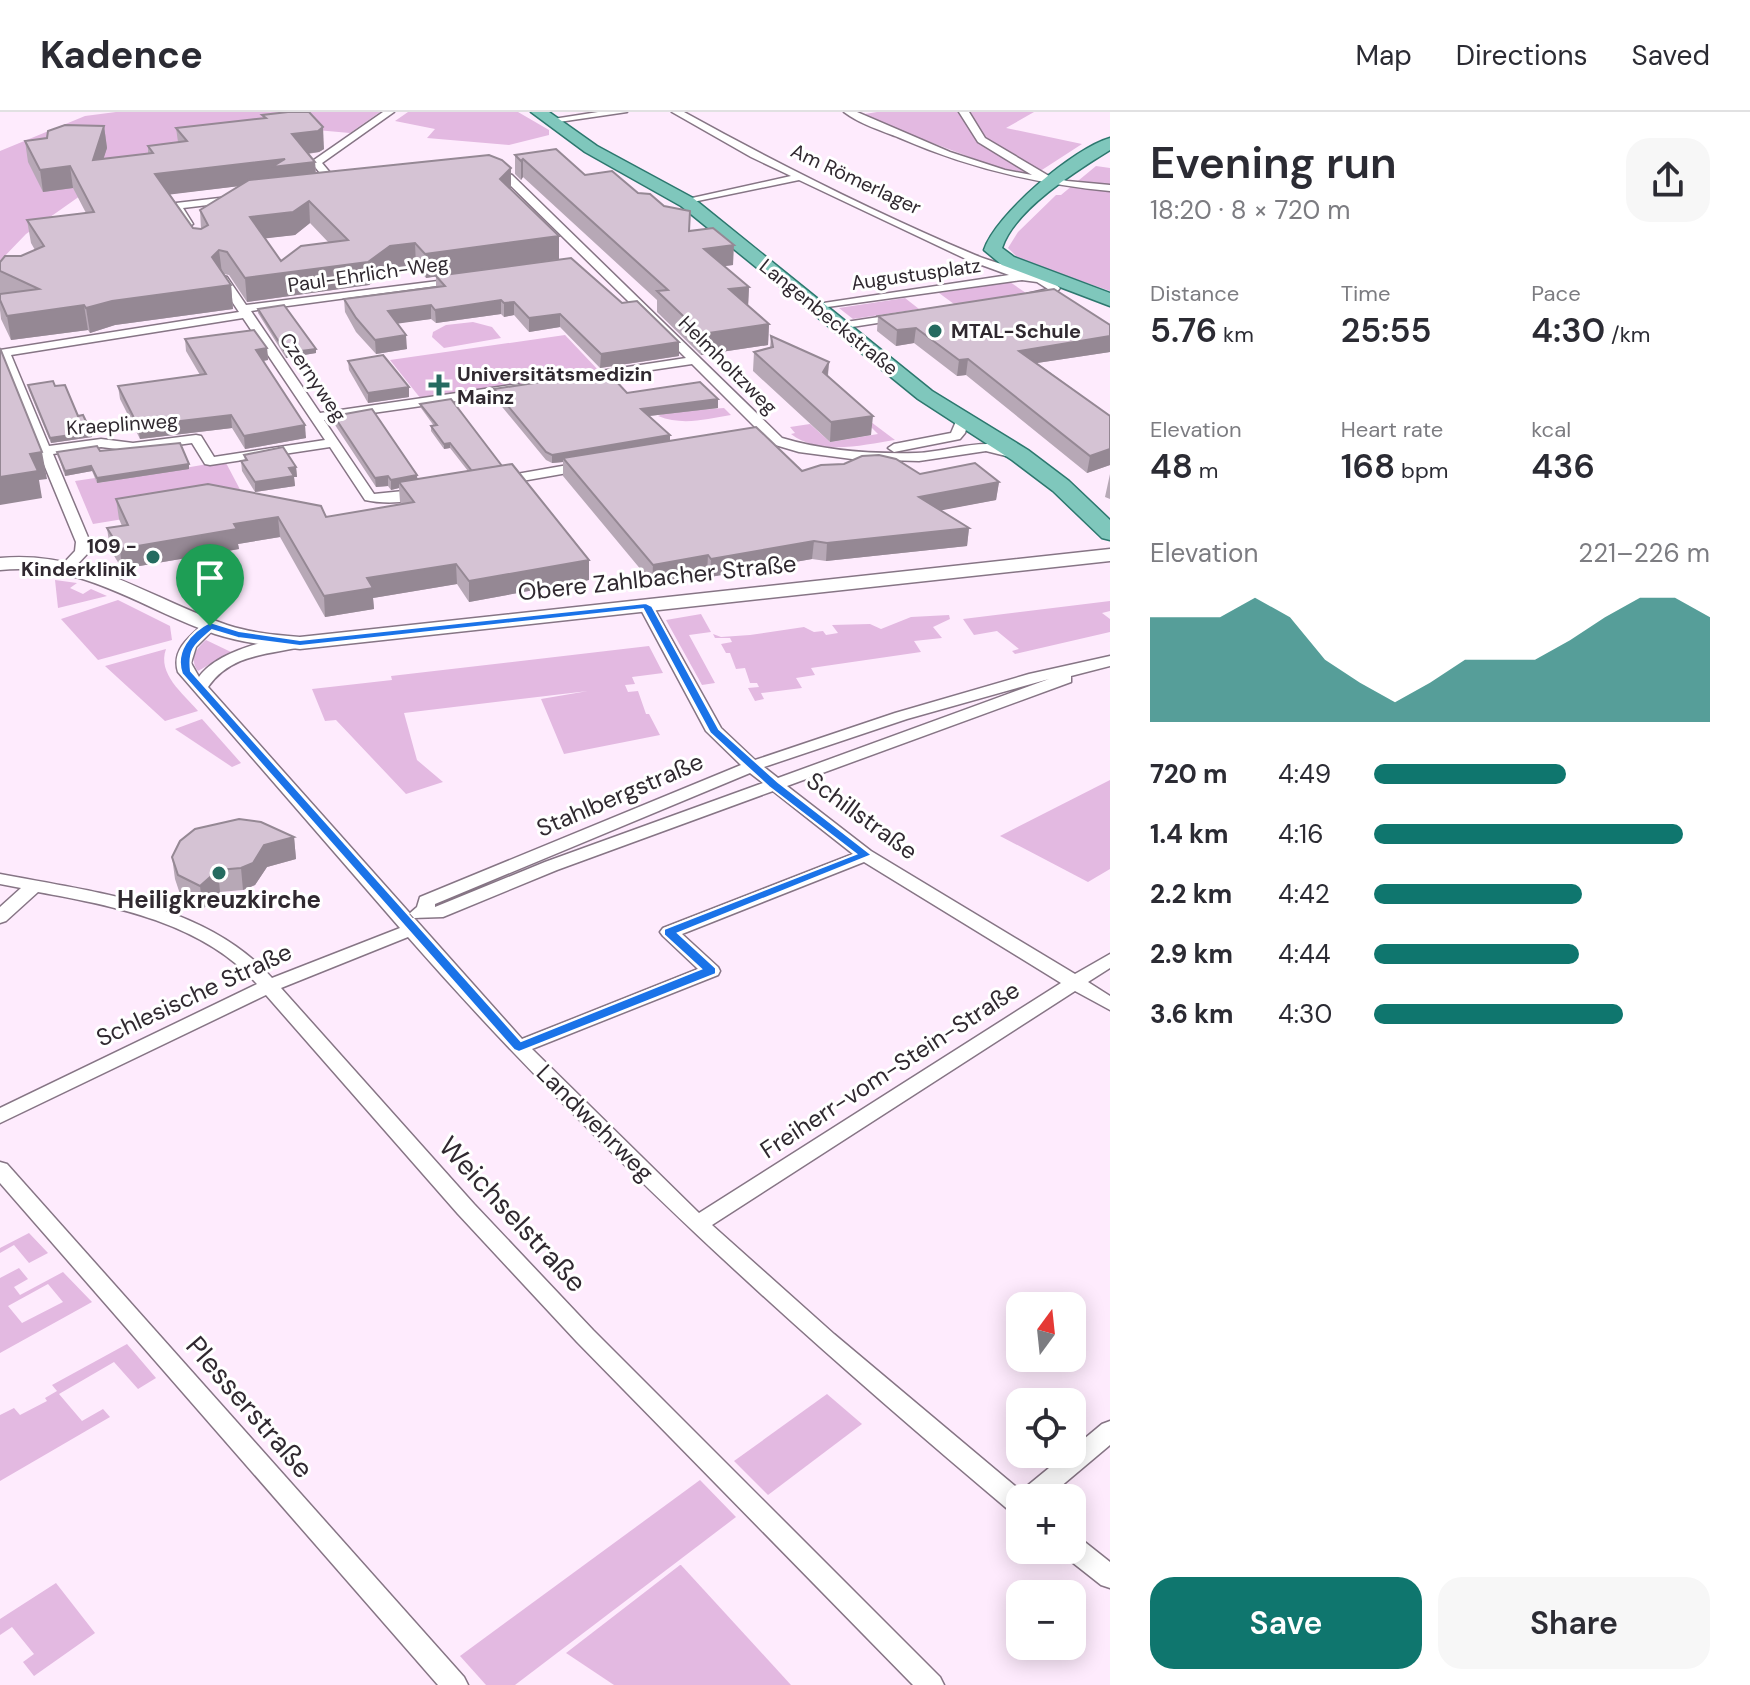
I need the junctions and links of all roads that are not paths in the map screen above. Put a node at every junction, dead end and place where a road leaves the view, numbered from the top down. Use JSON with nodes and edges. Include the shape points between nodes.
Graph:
{"nodes":[{"id":1,"x":389,"y":112,"type":"edge"},
{"id":2,"x":622,"y":112,"type":"edge"},
{"id":3,"x":677,"y":112,"type":"edge"},
{"id":4,"x":849,"y":112,"type":"edge"},
{"id":5,"x":964,"y":112,"type":"edge"},
{"id":6,"x":545,"y":114,"type":"edge"},
{"id":7,"x":1110,"y":143,"type":"edge"},
{"id":8,"x":505,"y":165,"type":"edge"},
{"id":9,"x":800,"y":177,"type":"junction"},
{"id":10,"x":1050,"y":179,"type":"junction"},
{"id":11,"x":1110,"y":188,"type":"edge"},
{"id":12,"x":322,"y":189,"type":"edge"},
{"id":13,"x":247,"y":198,"type":"edge"},
{"id":14,"x":687,"y":202,"type":"junction"},
{"id":15,"x":193,"y":234,"type":"edge"},
{"id":16,"x":594,"y":261,"type":"junction"},
{"id":17,"x":575,"y":264,"type":"edge"},
{"id":18,"x":1021,"y":276,"type":"junction"},
{"id":19,"x":468,"y":278,"type":"edge"},
{"id":20,"x":223,"y":279,"type":"edge"},
{"id":21,"x":1054,"y":283,"type":"junction"},
{"id":22,"x":1022,"y":297,"type":"edge"},
{"id":23,"x":1110,"y":300,"type":"edge"},
{"id":24,"x":817,"y":307,"type":"junction"},
{"id":25,"x":245,"y":311,"type":"junction"},
{"id":26,"x":913,"y":314,"type":"edge"},
{"id":27,"x":839,"y":326,"type":"junction"},
{"id":28,"x":695,"y":360,"type":"junction"},
{"id":29,"x":562,"y":381,"type":"edge"},
{"id":30,"x":537,"y":385,"type":"edge"},
{"id":31,"x":317,"y":417,"type":"junction"},
{"id":32,"x":963,"y":419,"type":"junction"},
{"id":33,"x":769,"y":435,"type":"junction"},
{"id":34,"x":753,"y":437,"type":"edge"},
{"id":35,"x":333,"y":443,"type":"junction"},
{"id":36,"x":43,"y":451,"type":"junction"},
{"id":37,"x":852,"y":455,"type":"junction"},
{"id":38,"x":1020,"y":455,"type":"junction"},
{"id":39,"x":600,"y":464,"type":"edge"},
{"id":40,"x":483,"y":483,"type":"edge"},
{"id":41,"x":440,"y":490,"type":"edge"},
{"id":42,"x":1110,"y":533,"type":"edge"},
{"id":43,"x":1110,"y":555,"type":"edge"},
{"id":44,"x":0,"y":564,"type":"edge"},
{"id":45,"x":67,"y":567,"type":"junction"},
{"id":46,"x":646,"y":606,"type":"junction"},
{"id":47,"x":210,"y":626,"type":"junction"},
{"id":48,"x":300,"y":643,"type":"junction"},
{"id":49,"x":1110,"y":661,"type":"edge"},
{"id":50,"x":1074,"y":671,"type":"junction"},
{"id":51,"x":200,"y":687,"type":"junction"},
{"id":52,"x":752,"y":766,"type":"junction"},
{"id":53,"x":774,"y":784,"type":"junction"},
{"id":54,"x":865,"y":855,"type":"junction"},
{"id":55,"x":0,"y":879,"type":"edge"},
{"id":56,"x":34,"y":886,"type":"junction"},
{"id":57,"x":426,"y":910,"type":"junction"},
{"id":58,"x":0,"y":917,"type":"edge"},
{"id":59,"x":408,"y":924,"type":"junction"},
{"id":60,"x":1110,"y":960,"type":"edge"},
{"id":61,"x":1075,"y":983,"type":"junction"},
{"id":62,"x":268,"y":986,"type":"junction"},
{"id":63,"x":1110,"y":1004,"type":"edge"},
{"id":64,"x":519,"y":1047,"type":"junction"},
{"id":65,"x":0,"y":1116,"type":"edge"},
{"id":66,"x":0,"y":1169,"type":"edge"},
{"id":67,"x":697,"y":1224,"type":"junction"},
{"id":68,"x":1110,"y":1431,"type":"edge"},
{"id":69,"x":1047,"y":1484,"type":"edge"},
{"id":70,"x":1006,"y":1493,"type":"edge"},
{"id":71,"x":1086,"y":1558,"type":"edge"},
{"id":72,"x":1110,"y":1577,"type":"edge"},
{"id":73,"x":455,"y":1685,"type":"edge"},
{"id":74,"x":931,"y":1685,"type":"edge"}],
"edges":[{"from":1,"to":12,"type":"street","via":[[316,162],[340,187]]},
{"from":2,"to":6,"type":"street"},
{"from":3,"to":9,"type":"street","name":"Am Römerlager"},
{"from":4,"to":10,"type":"street","via":[[1015,176]]},
{"from":5,"to":10,"type":"street","via":[[981,140]]},
{"from":6,"to":14,"type":"main road","name":"Langenbeckstraße","via":[[601,155]]},
{"from":7,"to":10,"type":"main road"},
{"from":8,"to":16,"type":"street","name":"Helmholtzweg","via":[[485,168],[508,177]]},
{"from":9,"to":14,"type":"street"},
{"from":9,"to":18,"type":"street","name":"Am Römerlager"},
{"from":10,"to":11,"type":"street"},
{"from":10,"to":21,"type":"main road","via":[[993,243],[998,255]]},
{"from":13,"to":15,"type":"street","via":[[176,206]]},
{"from":14,"to":24,"type":"main road","name":"Langenbeckstraße"},
{"from":16,"to":17,"type":"street"},
{"from":16,"to":28,"type":"street","name":"Helmholtzweg"},
{"from":18,"to":21,"type":"street"},
{"from":18,"to":24,"type":"street","name":"Augustusplatz"},
{"from":19,"to":25,"type":"street","name":"Paul-Ehrlich-Weg"},
{"from":20,"to":25,"type":"street","name":"Czernyweg"},
{"from":21,"to":22,"type":"street"},
{"from":21,"to":23,"type":"main road"},
{"from":24,"to":27,"type":"main road","name":"Langenbeckstraße"},
{"from":25,"to":31,"type":"street","name":"Czernyweg"},
{"from":25,"to":36,"type":"street","name":"Paul-Ehrlich-Weg","via":[[8,350],[4,353]]},
{"from":26,"to":27,"type":"street","name":"Augustusplatz"},
{"from":27,"to":32,"type":"main road","name":"Langenbeckstraße"},
{"from":28,"to":29,"type":"street"},
{"from":28,"to":33,"type":"street","name":"Helmholtzweg"},
{"from":30,"to":31,"type":"street"},
{"from":31,"to":35,"type":"street","name":"Czernyweg"},
{"from":32,"to":37,"type":"street","name":"Helmholtzweg","via":[[955,436]]},
{"from":32,"to":38,"type":"main road","name":"Langenbeckstraße"},
{"from":33,"to":34,"type":"street"},
{"from":33,"to":37,"type":"street","name":"Helmholtzweg","via":[[789,445]]},
{"from":35,"to":36,"type":"street","name":"Kraeplinweg","via":[[210,461],[196,439]]},
{"from":35,"to":41,"type":"street","name":"Czernyweg","via":[[370,497]]},
{"from":36,"to":45,"type":"street","via":[[83,542],[82,552]]},
{"from":37,"to":38,"type":"street","name":"Helmholtzweg","via":[[919,457],[986,447]]},
{"from":38,"to":42,"type":"main road","name":"Langenbeckstraße"},
{"from":39,"to":40,"type":"street"},
{"from":43,"to":46,"type":"street","name":"Obere Zahlbacher Straße"},
{"from":44,"to":45,"type":"street","name":"Obere Zahlbacher Straße","via":[[27,561]]},
{"from":45,"to":47,"type":"street","name":"Obere Zahlbacher Straße"},
{"from":46,"to":48,"type":"street","name":"Obere Zahlbacher Straße"},
{"from":46,"to":52,"type":"street","name":"Schillstraße","via":[[714,731]]},
{"from":47,"to":48,"type":"street","name":"Obere Zahlbacher Straße"},
{"from":47,"to":51,"type":"street","name":"Landwehrweg","via":[[184,657],[186,672]]},
{"from":48,"to":51,"type":"street","via":[[227,659],[213,667]]},
{"from":49,"to":50,"type":"street","name":"Stahlbergstraße"},
{"from":50,"to":52,"type":"street","name":"Stahlbergstraße","via":[[1034,677],[905,715]]},
{"from":50,"to":53,"type":"street","name":"Stahlbergstraße","via":[[1053,684]]},
{"from":51,"to":59,"type":"street","name":"Landwehrweg"},
{"from":52,"to":53,"type":"street","name":"Schillstraße"},
{"from":52,"to":57,"type":"street","name":"Stahlbergstraße","via":[[426,901]]},
{"from":53,"to":54,"type":"street","name":"Schillstraße"},
{"from":53,"to":57,"type":"street","name":"Stahlbergstraße","via":[[437,913]]},
{"from":54,"to":61,"type":"street","name":"Schillstraße"},
{"from":54,"to":64,"type":"street","via":[[669,932],[711,971]]},
{"from":55,"to":56,"type":"street","name":"Weichselstraße"},
{"from":56,"to":58,"type":"street"},
{"from":56,"to":62,"type":"street","name":"Weichselstraße","via":[[126,904],[189,925],[237,954]]},
{"from":57,"to":59,"type":"street","name":"Stahlbergstraße"},
{"from":59,"to":62,"type":"street","name":"Schlesische Straße"},
{"from":59,"to":64,"type":"street","name":"Landwehrweg"},
{"from":60,"to":61,"type":"street","name":"Freiherr-vom-Stein-Straße"},
{"from":61,"to":63,"type":"street","name":"Schillstraße"},
{"from":61,"to":67,"type":"street","name":"Freiherr-vom-Stein-Straße"},
{"from":62,"to":65,"type":"street","name":"Schlesische Straße"},
{"from":62,"to":74,"type":"street","name":"Weichselstraße","via":[[563,1313]]},
{"from":64,"to":67,"type":"street","name":"Landwehrweg"},
{"from":66,"to":73,"type":"street","name":"Plesserstraße"},
{"from":67,"to":70,"type":"street","name":"Landwehrweg"},
{"from":68,"to":69,"type":"street"},
{"from":71,"to":72,"type":"street"}]}
